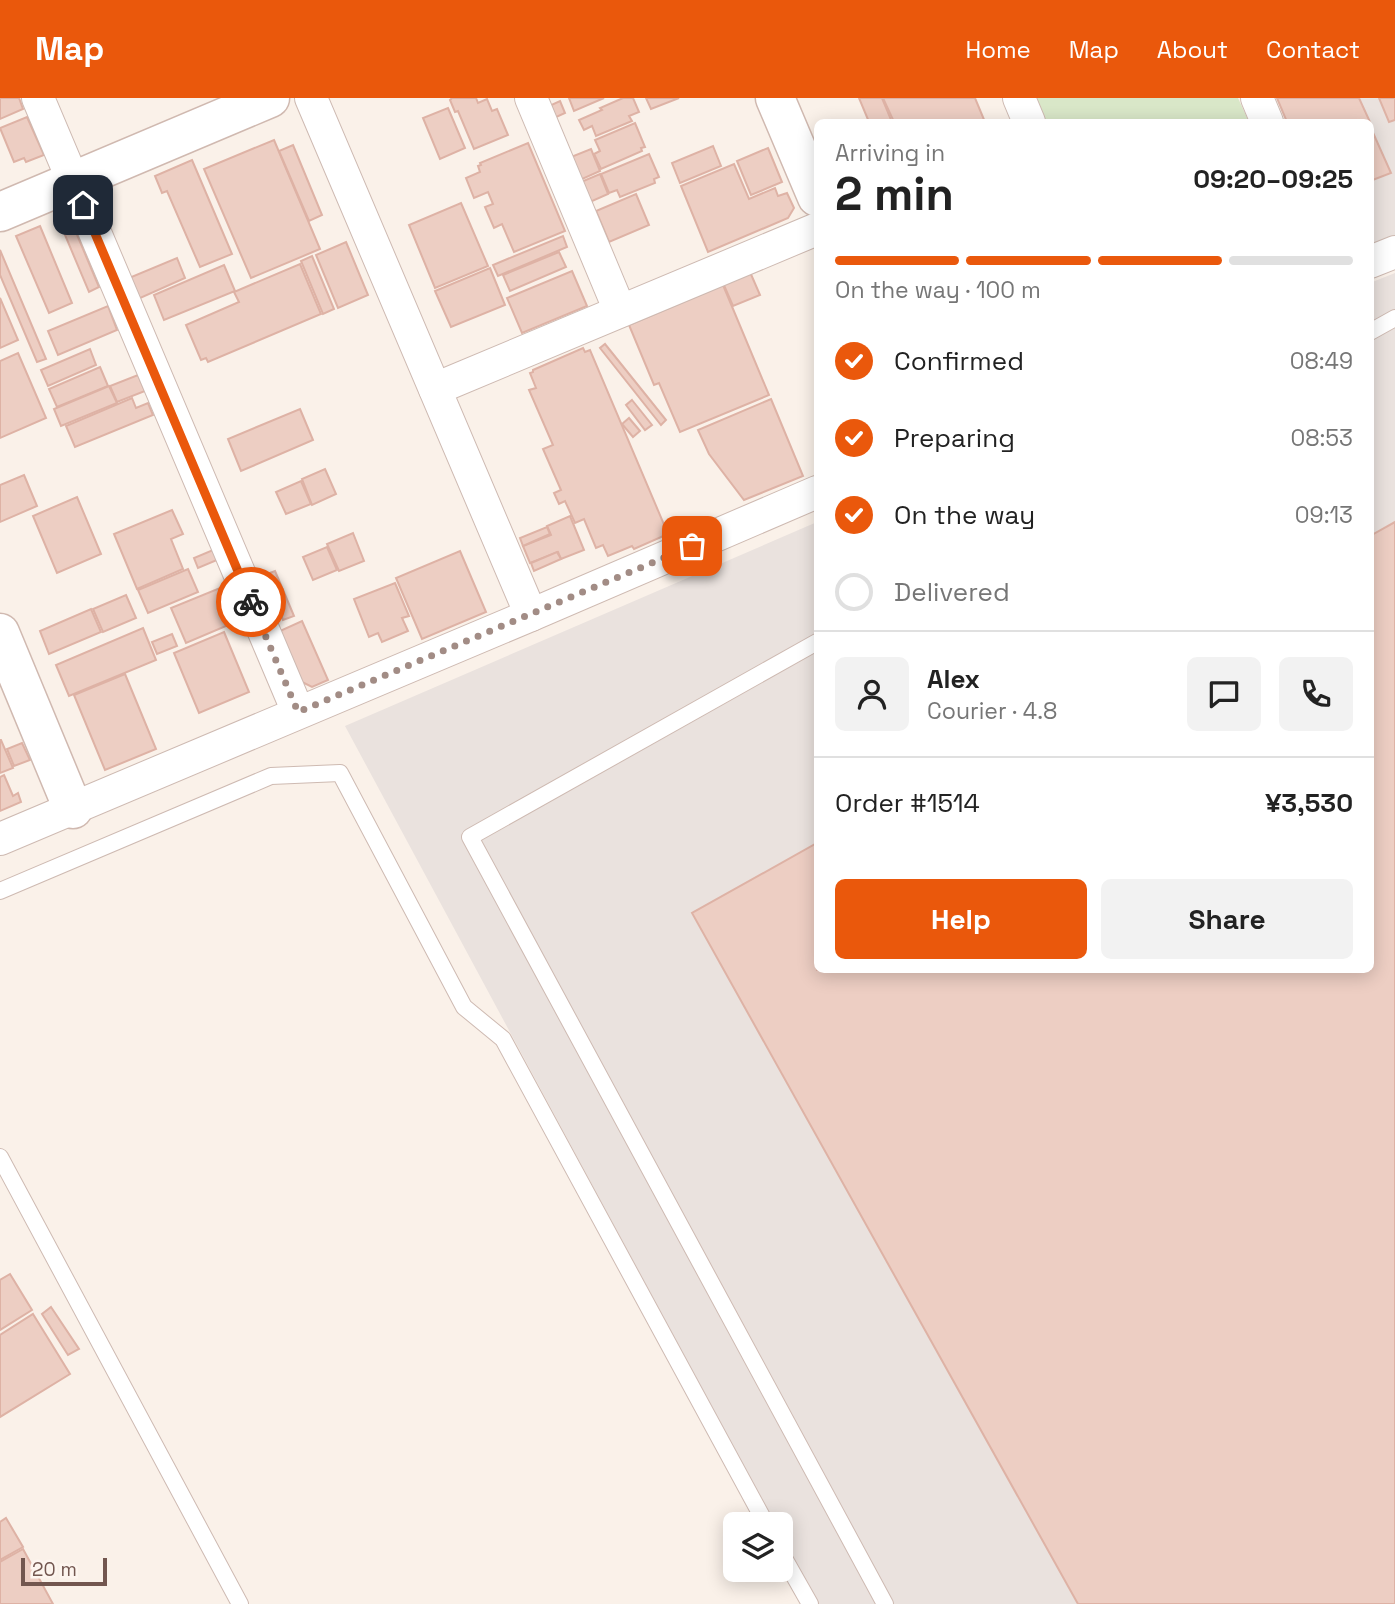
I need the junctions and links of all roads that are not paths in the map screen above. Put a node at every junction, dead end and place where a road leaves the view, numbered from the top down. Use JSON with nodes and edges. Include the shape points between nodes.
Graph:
{"nodes":[{"id":1,"x":38,"y":98,"type":"edge"},
{"id":2,"x":270,"y":98,"type":"edge"},
{"id":3,"x":311,"y":98,"type":"edge"},
{"id":4,"x":531,"y":98,"type":"edge"},
{"id":5,"x":775,"y":98,"type":"edge"},
{"id":6,"x":1019,"y":98,"type":"edge"},
{"id":7,"x":1257,"y":98,"type":"edge"},
{"id":8,"x":1028,"y":119,"type":"edge"},
{"id":9,"x":1266,"y":119,"type":"edge"},
{"id":10,"x":73,"y":181,"type":"junction"},
{"id":11,"x":814,"y":190,"type":"edge"},
{"id":12,"x":0,"y":212,"type":"edge"},
{"id":13,"x":814,"y":230,"type":"edge"},
{"id":14,"x":1395,"y":252,"type":"edge"},
{"id":15,"x":1374,"y":260,"type":"edge"},
{"id":16,"x":621,"y":312,"type":"junction"},
{"id":17,"x":1395,"y":318,"type":"edge"},
{"id":18,"x":1374,"y":330,"type":"edge"},
{"id":19,"x":435,"y":390,"type":"junction"},
{"id":20,"x":814,"y":493,"type":"edge"},
{"id":21,"x":531,"y":615,"type":"junction"},
{"id":22,"x":0,"y":632,"type":"edge"},
{"id":23,"x":814,"y":644,"type":"edge"},
{"id":24,"x":298,"y":712,"type":"junction"},
{"id":25,"x":74,"y":809,"type":"junction"},
{"id":26,"x":0,"y":839,"type":"edge"},
{"id":27,"x":0,"y":891,"type":"edge"},
{"id":28,"x":0,"y":1157,"type":"edge"},
{"id":29,"x":759,"y":1512,"type":"edge"},
{"id":30,"x":793,"y":1574,"type":"edge"},
{"id":31,"x":240,"y":1604,"type":"edge"},
{"id":32,"x":810,"y":1604,"type":"edge"},
{"id":33,"x":885,"y":1604,"type":"edge"}],
"edges":[{"from":1,"to":10,"type":"street"},
{"from":2,"to":10,"type":"street"},
{"from":3,"to":19,"type":"street"},
{"from":4,"to":16,"type":"street"},
{"from":5,"to":11,"type":"street"},
{"from":6,"to":8,"type":"street"},
{"from":7,"to":9,"type":"street"},
{"from":10,"to":12,"type":"street"},
{"from":10,"to":24,"type":"street"},
{"from":13,"to":16,"type":"street"},
{"from":14,"to":15,"type":"street"},
{"from":16,"to":19,"type":"street"},
{"from":17,"to":18,"type":"lane"},
{"from":19,"to":21,"type":"street"},
{"from":20,"to":21,"type":"street"},
{"from":21,"to":24,"type":"street"},
{"from":22,"to":25,"type":"street"},
{"from":23,"to":33,"type":"lane","via":[[470,837]]},
{"from":24,"to":25,"type":"street"},
{"from":25,"to":26,"type":"street"},
{"from":27,"to":29,"type":"lane","via":[[271,776],[340,773],[464,1007],[503,1039]]},
{"from":28,"to":31,"type":"lane"},
{"from":30,"to":32,"type":"lane"}]}
